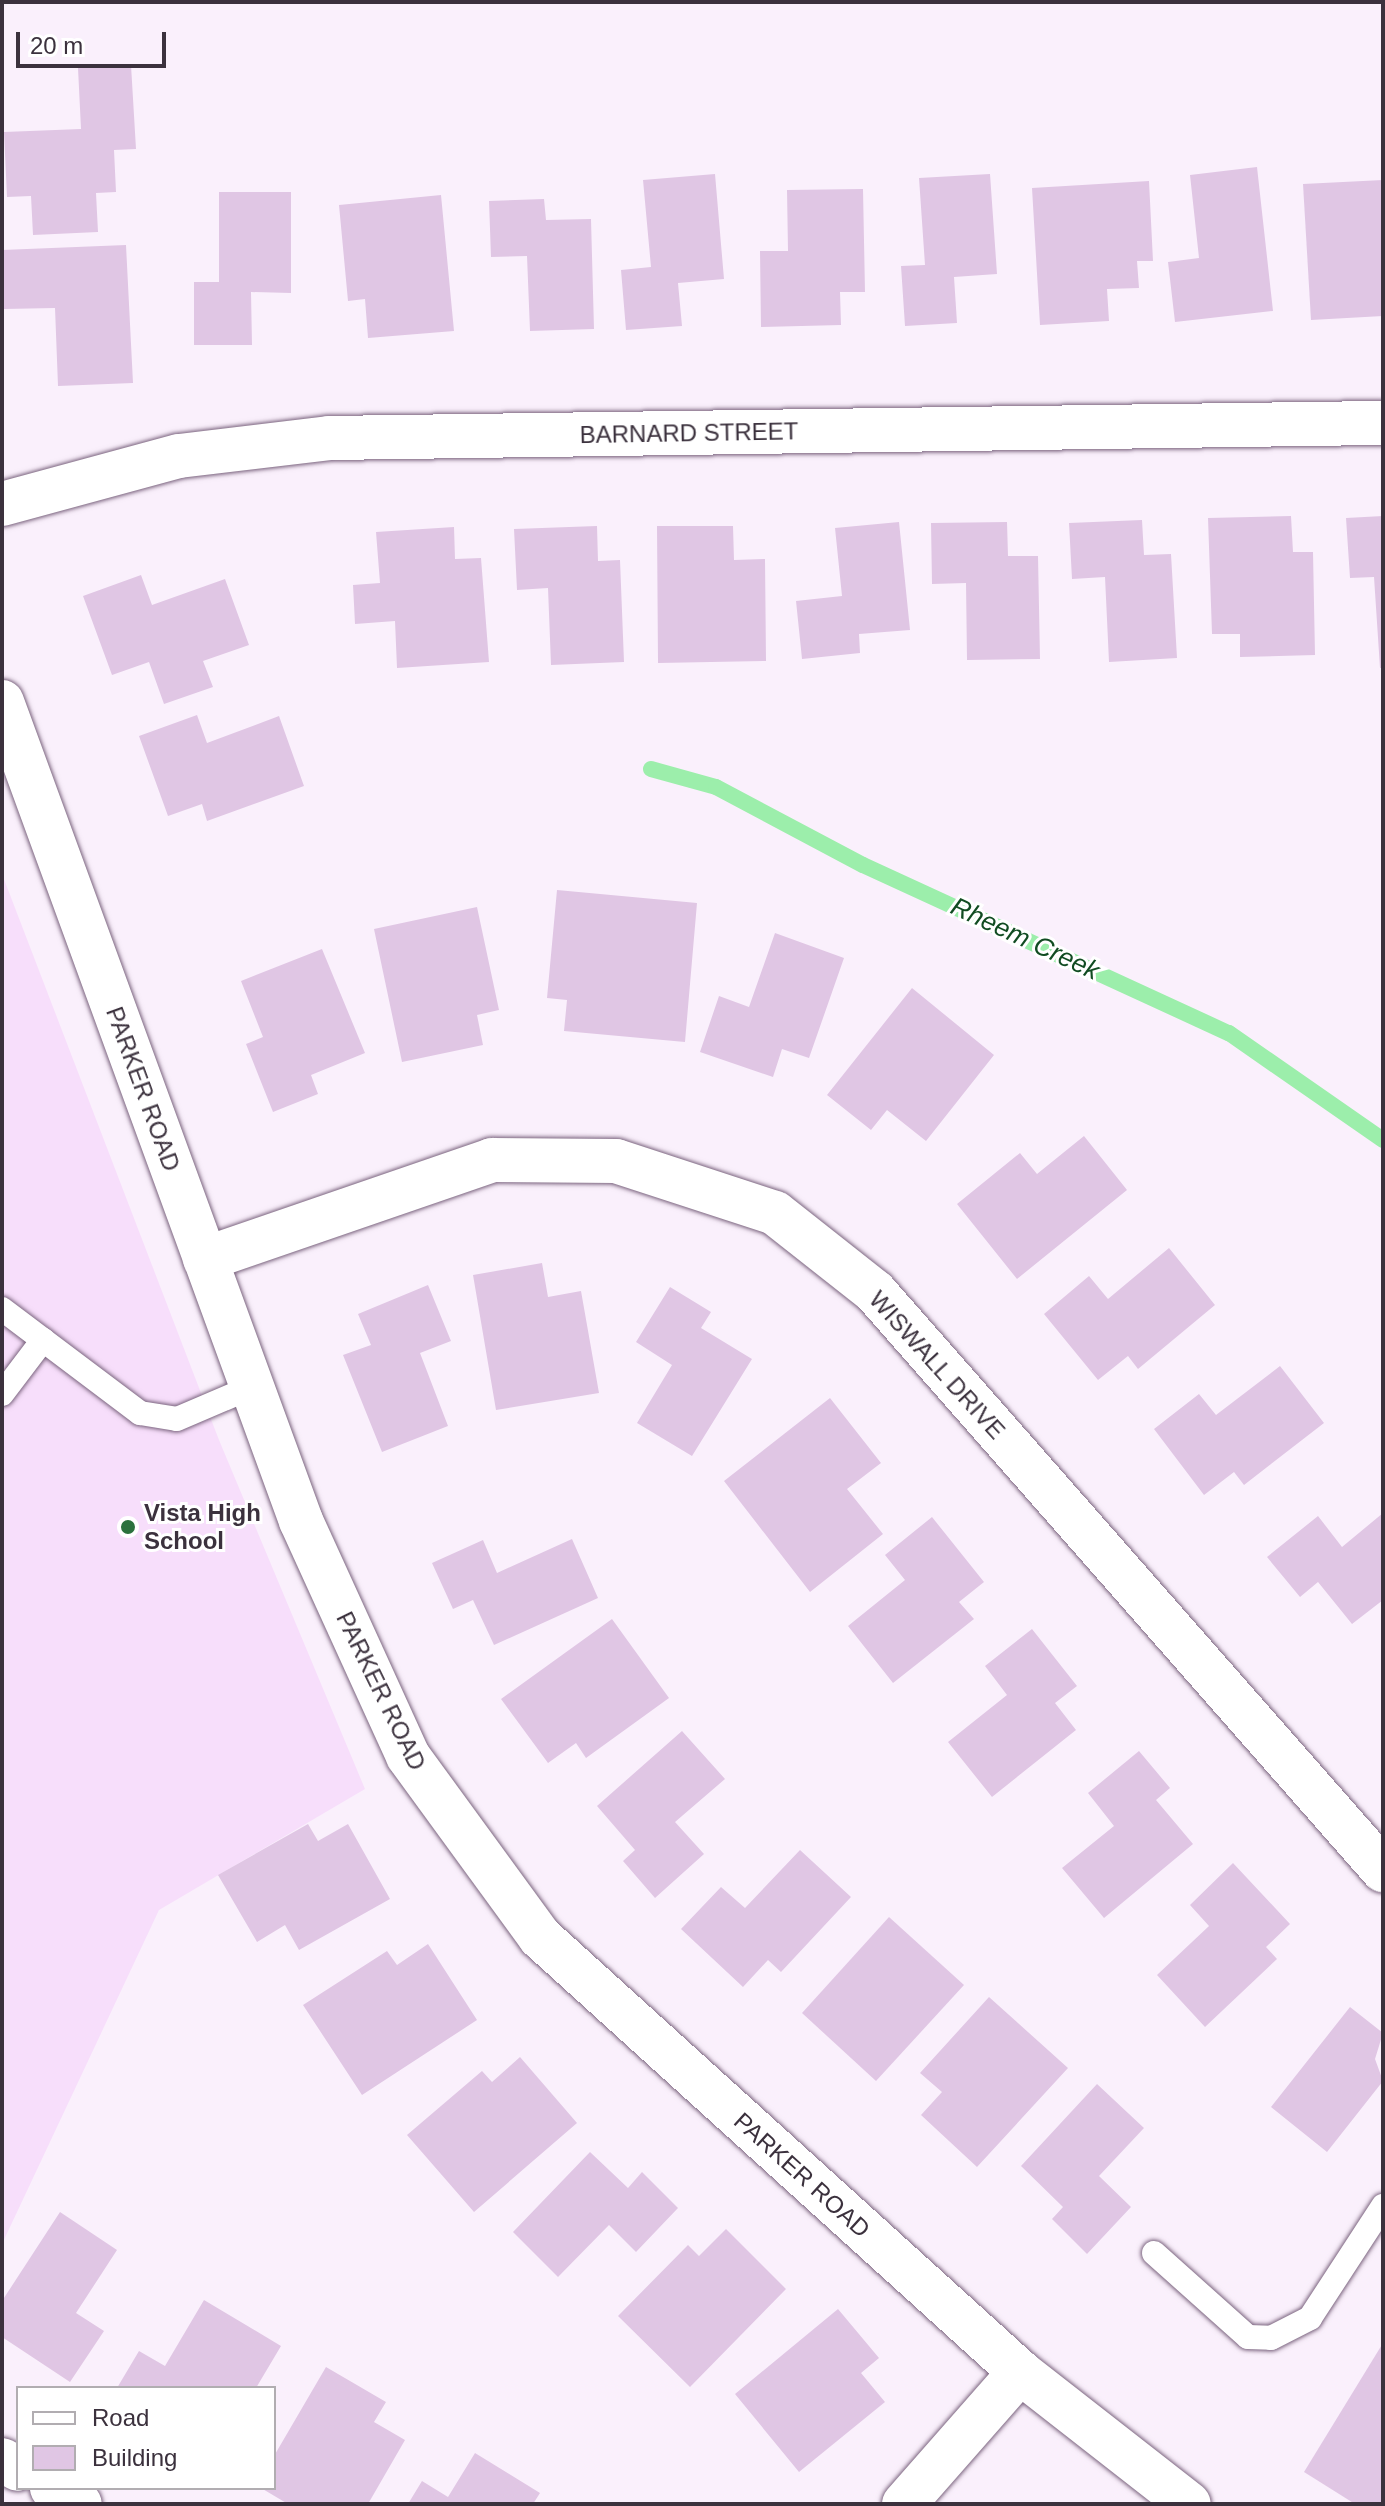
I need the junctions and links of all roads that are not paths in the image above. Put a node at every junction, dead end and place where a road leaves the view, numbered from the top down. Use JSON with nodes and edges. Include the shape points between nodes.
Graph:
{"nodes":[{"id":1,"x":1383,"y":423,"type":"edge"},
{"id":2,"x":2,"y":504,"type":"edge"},
{"id":3,"x":2,"y":702,"type":"edge"},
{"id":4,"x":205,"y":1259,"type":"junction"},
{"id":5,"x":2,"y":1309,"type":"edge"},
{"id":6,"x":43,"y":1340,"type":"junction"},
{"id":7,"x":252,"y":1387,"type":"junction"},
{"id":8,"x":2,"y":1394,"type":"edge"},
{"id":9,"x":1383,"y":1870,"type":"edge"},
{"id":10,"x":1383,"y":2206,"type":"edge"},
{"id":11,"x":1154,"y":2253,"type":"dead end"},
{"id":12,"x":1020,"y":2372,"type":"junction"},
{"id":13,"x":56,"y":2490,"type":"edge"},
{"id":14,"x":80,"y":2504,"type":"edge"},
{"id":15,"x":904,"y":2504,"type":"edge"},
{"id":16,"x":1189,"y":2504,"type":"edge"}],
"edges":[{"from":1,"to":2,"type":"street","name":"BARNARD STREET","via":[[329,438],[179,456]]},
{"from":3,"to":4,"type":"street","name":"PARKER ROAD"},
{"from":4,"to":7,"type":"street","name":"PARKER ROAD"},
{"from":4,"to":9,"type":"street","name":"WISWALL DRIVE","via":[[492,1160],[616,1161],[775,1213],[875,1292]]},
{"from":5,"to":6,"type":"lane"},
{"from":6,"to":7,"type":"lane","via":[[140,1413],[177,1419]]},
{"from":6,"to":8,"type":"lane"},
{"from":7,"to":12,"type":"street","name":"PARKER ROAD","via":[[301,1521],[408,1756],[540,1937]]},
{"from":10,"to":11,"type":"lane","via":[[1310,2318],[1271,2338],[1248,2337]]},
{"from":12,"to":15,"type":"street"},
{"from":12,"to":16,"type":"street","name":"PARKER ROAD"},
{"from":13,"to":14,"type":"street"}]}
